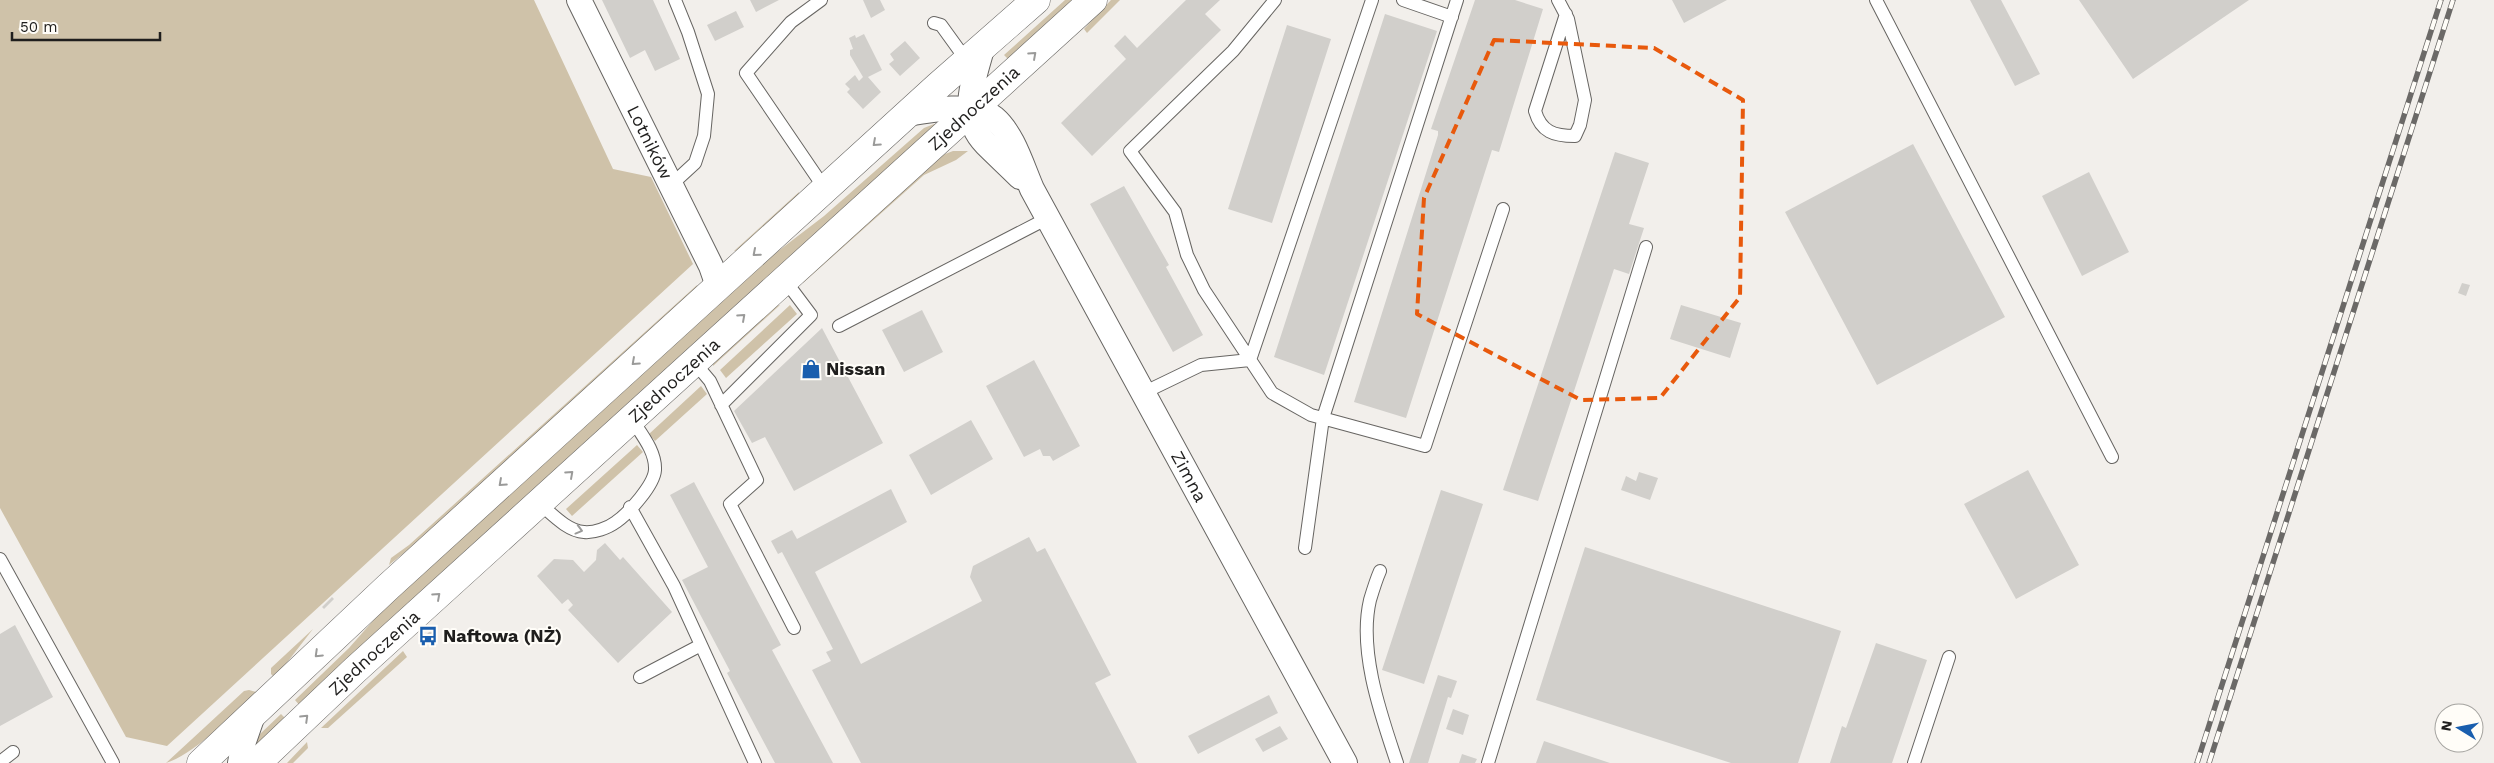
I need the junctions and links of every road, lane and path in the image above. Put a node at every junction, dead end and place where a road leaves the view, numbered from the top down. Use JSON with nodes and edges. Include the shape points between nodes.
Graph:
{"nodes":[{"id":1,"x":579,"y":0,"type":"edge"},
{"id":2,"x":675,"y":0,"type":"edge"},
{"id":3,"x":821,"y":0,"type":"edge"},
{"id":4,"x":1036,"y":0,"type":"edge"},
{"id":5,"x":1093,"y":0,"type":"edge"},
{"id":6,"x":1276,"y":0,"type":"edge"},
{"id":7,"x":1372,"y":0,"type":"edge"},
{"id":8,"x":1403,"y":0,"type":"edge"},
{"id":9,"x":1457,"y":0,"type":"edge"},
{"id":10,"x":1558,"y":0,"type":"edge"},
{"id":11,"x":1876,"y":0,"type":"edge"},
{"id":12,"x":1566,"y":14,"type":"junction"},
{"id":13,"x":1452,"y":17,"type":"junction"},
{"id":14,"x":934,"y":23,"type":"dead end"},
{"id":15,"x":974,"y":55,"type":"junction"},
{"id":16,"x":970,"y":110,"type":"junction"},
{"id":17,"x":908,"y":114,"type":"junction"},
{"id":18,"x":670,"y":186,"type":"junction"},
{"id":19,"x":825,"y":189,"type":"junction"},
{"id":20,"x":1503,"y":209,"type":"dead end"},
{"id":21,"x":1048,"y":218,"type":"junction"},
{"id":22,"x":1646,"y":247,"type":"dead end"},
{"id":23,"x":784,"y":279,"type":"junction"},
{"id":24,"x":718,"y":286,"type":"junction"},
{"id":25,"x":839,"y":326,"type":"dead end"},
{"id":26,"x":1250,"y":360,"type":"junction"},
{"id":27,"x":694,"y":362,"type":"junction"},
{"id":28,"x":1143,"y":392,"type":"junction"},
{"id":29,"x":721,"y":405,"type":"junction"},
{"id":30,"x":631,"y":418,"type":"junction"},
{"id":31,"x":1322,"y":418,"type":"junction"},
{"id":32,"x":2112,"y":457,"type":"dead end"},
{"id":33,"x":539,"y":503,"type":"junction"},
{"id":34,"x":630,"y":508,"type":"junction"},
{"id":35,"x":1306,"y":548,"type":"dead end"},
{"id":36,"x":0,"y":559,"type":"edge"},
{"id":37,"x":1380,"y":571,"type":"dead end"},
{"id":38,"x":794,"y":628,"type":"dead end"},
{"id":39,"x":701,"y":645,"type":"junction"},
{"id":40,"x":1949,"y":657,"type":"dead end"},
{"id":41,"x":640,"y":678,"type":"dead end"},
{"id":42,"x":253,"y":714,"type":"junction"},
{"id":43,"x":279,"y":751,"type":"edge"},
{"id":44,"x":13,"y":752,"type":"dead end"},
{"id":45,"x":0,"y":762,"type":"edge"},
{"id":46,"x":113,"y":763,"type":"edge"},
{"id":47,"x":201,"y":763,"type":"edge"},
{"id":48,"x":240,"y":763,"type":"edge"},
{"id":49,"x":257,"y":763,"type":"edge"},
{"id":50,"x":755,"y":763,"type":"edge"},
{"id":51,"x":1345,"y":763,"type":"edge"},
{"id":52,"x":1397,"y":763,"type":"edge"},
{"id":53,"x":1488,"y":763,"type":"edge"},
{"id":54,"x":1914,"y":763,"type":"edge"}],
"edges":[{"from":1,"to":18,"type":"street","name":"Lotników"},
{"from":2,"to":18,"type":"lane","via":[[708,94],[704,136],[695,163]]},
{"from":3,"to":19,"type":"lane","via":[[791,22],[746,73]]},
{"from":4,"to":15,"type":"main road"},
{"from":16,"to":5,"type":"main road","name":"Zjednoczenia","one_way":true},
{"from":6,"to":26,"type":"lane","via":[[1232,51],[1130,151],[1175,212],[1187,255],[1204,290]]},
{"from":7,"to":26,"type":"lane"},
{"from":8,"to":13,"type":"lane"},
{"from":9,"to":13,"type":"lane"},
{"from":10,"to":12,"type":"lane"},
{"from":11,"to":32,"type":"lane"},
{"from":12,"to":12,"type":"lane","via":[[1585,100],[1575,136],[1550,132],[1539,124],[1535,110]]},
{"from":13,"to":31,"type":"lane"},
{"from":14,"to":15,"type":"lane","via":[[941,25]]},
{"from":15,"to":16,"type":"street"},
{"from":15,"to":17,"type":"main road"},
{"from":16,"to":17,"type":"street","name":"Zimna","via":[[939,108]]},
{"from":16,"to":21,"type":"street","name":"Zimna","via":[[986,114],[1003,128]]},
{"from":16,"to":23,"type":"main road","name":"Zjednoczenia"},
{"from":17,"to":19,"type":"main road","one_way":true},
{"from":18,"to":24,"type":"street","name":"Lotników"},
{"from":19,"to":24,"type":"main road","one_way":true},
{"from":20,"to":31,"type":"lane","via":[[1426,446]]},
{"from":21,"to":25,"type":"lane"},
{"from":21,"to":28,"type":"street","name":"Zimna"},
{"from":22,"to":53,"type":"lane"},
{"from":27,"to":23,"type":"main road","name":"Zjednoczenia","one_way":true},
{"from":23,"to":29,"type":"lane","via":[[811,315]]},
{"from":24,"to":42,"type":"main road","one_way":true},
{"from":26,"to":28,"type":"lane","via":[[1202,365]]},
{"from":26,"to":31,"type":"lane","via":[[1272,393]]},
{"from":27,"to":29,"type":"lane","via":[[707,376]]},
{"from":27,"to":30,"type":"main road","name":"Zjednoczenia"},
{"from":28,"to":51,"type":"street","name":"Zimna"},
{"from":29,"to":38,"type":"lane","via":[[757,480],[730,504]]},
{"from":33,"to":30,"type":"main road","name":"Zjednoczenia","one_way":true},
{"from":30,"to":34,"type":"lane","via":[[651,451],[655,470],[653,483]]},
{"from":31,"to":35,"type":"lane"},
{"from":33,"to":34,"type":"lane","one_way":true,"via":[[573,530],[584,532],[599,530],[616,522]]},
{"from":43,"to":33,"type":"main road","name":"Zjednoczenia","one_way":true},
{"from":34,"to":39,"type":"lane","via":[[674,586]]},
{"from":36,"to":46,"type":"lane"},
{"from":37,"to":52,"type":"lane","via":[[1370,602],[1370,668]]},
{"from":39,"to":41,"type":"lane"},
{"from":39,"to":50,"type":"lane"},
{"from":40,"to":54,"type":"lane"},
{"from":42,"to":47,"type":"main road"},
{"from":42,"to":48,"type":"street"},
{"from":43,"to":49,"type":"main road","name":"Zjednoczenia"},
{"from":44,"to":45,"type":"lane"}]}
